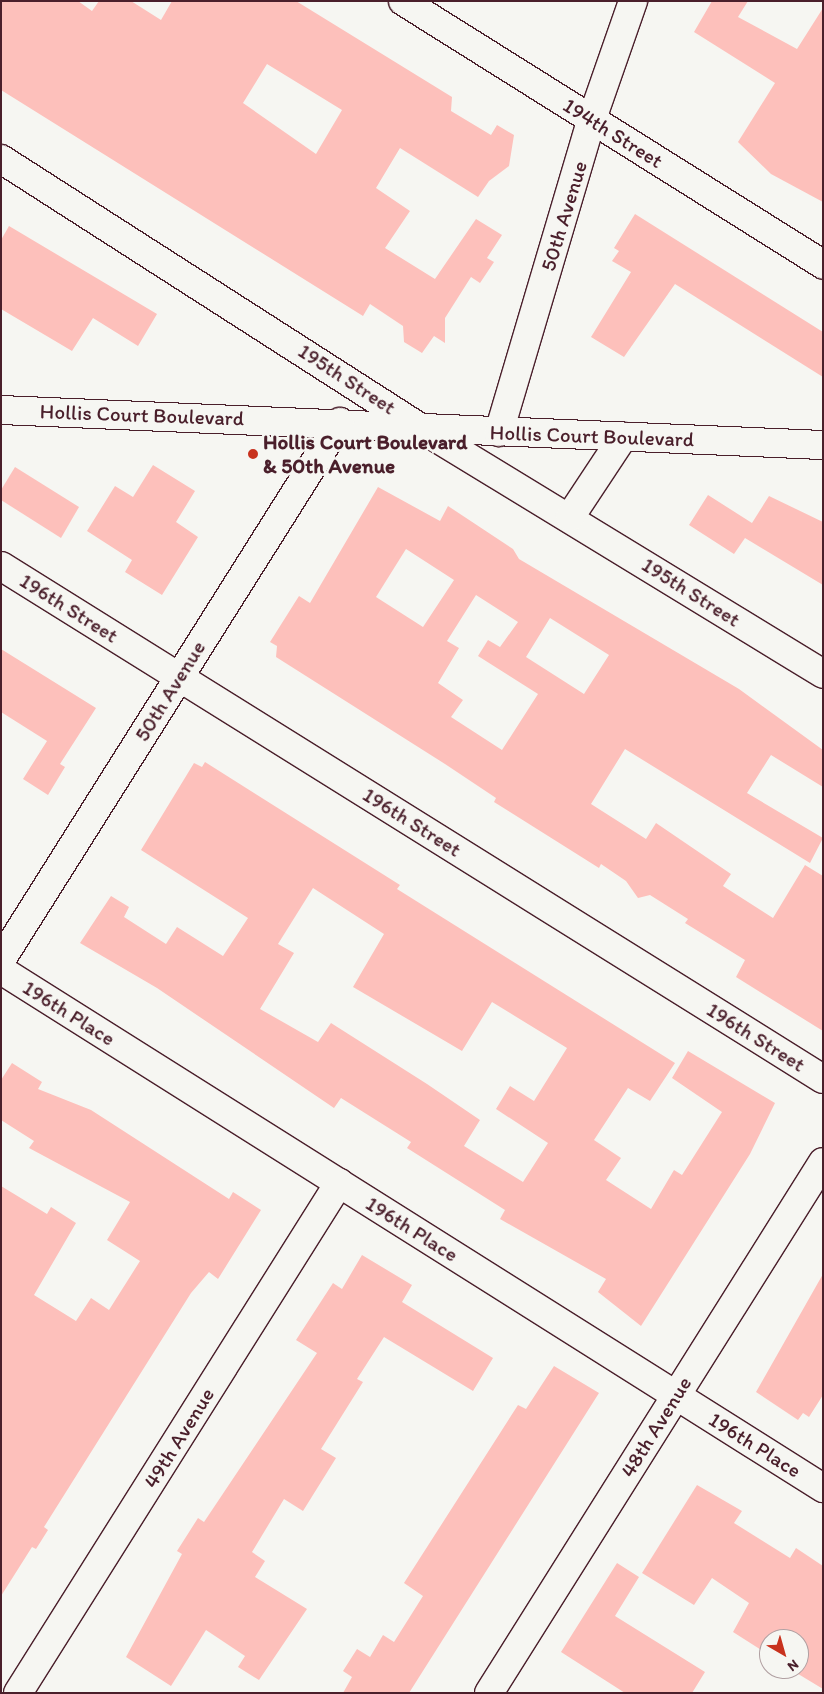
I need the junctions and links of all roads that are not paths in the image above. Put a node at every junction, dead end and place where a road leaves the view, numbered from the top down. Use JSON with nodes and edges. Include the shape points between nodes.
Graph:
{"nodes":[{"id":1,"x":403,"y":1,"type":"edge"},
{"id":2,"x":633,"y":1,"type":"edge"},
{"id":3,"x":592,"y":119,"type":"junction"},
{"id":4,"x":1,"y":159,"type":"edge"},
{"id":5,"x":823,"y":264,"type":"edge"},
{"id":6,"x":1,"y":410,"type":"edge"},
{"id":7,"x":340,"y":422,"type":"junction"},
{"id":8,"x":422,"y":429,"type":"junction"},
{"id":9,"x":499,"y":432,"type":"junction"},
{"id":10,"x":623,"y":437,"type":"junction"},
{"id":11,"x":823,"y":445,"type":"edge"},
{"id":12,"x":570,"y":517,"type":"junction"},
{"id":13,"x":1,"y":566,"type":"edge"},
{"id":14,"x":823,"y":674,"type":"edge"},
{"id":15,"x":179,"y":675,"type":"junction"},
{"id":16,"x":1,"y":960,"type":"edge"},
{"id":17,"x":1,"y":970,"type":"edge"},
{"id":18,"x":823,"y":1079,"type":"edge"},
{"id":19,"x":823,"y":1162,"type":"edge"},
{"id":20,"x":339,"y":1183,"type":"junction"},
{"id":21,"x":676,"y":1396,"type":"junction"},
{"id":22,"x":823,"y":1488,"type":"edge"},
{"id":23,"x":494,"y":1691,"type":"edge"},
{"id":24,"x":18,"y":1693,"type":"edge"}],
"edges":[{"from":1,"to":3,"type":"street","name":"194th Street"},
{"from":2,"to":3,"type":"street","name":"50th Avenue"},
{"from":3,"to":5,"type":"street","name":"194th Street"},
{"from":3,"to":9,"type":"street","name":"50th Avenue"},
{"from":4,"to":8,"type":"street","name":"195th Street"},
{"from":6,"to":7,"type":"street","name":"Hollis Court Boulevard"},
{"from":7,"to":8,"type":"street","name":"Hollis Court Boulevard"},
{"from":7,"to":15,"type":"street","name":"50th Avenue"},
{"from":8,"to":9,"type":"street","name":"Hollis Court Boulevard"},
{"from":8,"to":12,"type":"street","name":"195th Street"},
{"from":9,"to":10,"type":"street","name":"Hollis Court Boulevard"},
{"from":10,"to":11,"type":"street","name":"Hollis Court Boulevard"},
{"from":10,"to":12,"type":"street"},
{"from":12,"to":14,"type":"street","name":"195th Street"},
{"from":13,"to":15,"type":"street","name":"196th Street"},
{"from":15,"to":16,"type":"street","name":"50th Avenue"},
{"from":15,"to":18,"type":"street","name":"196th Street"},
{"from":17,"to":20,"type":"street","name":"196th Place"},
{"from":19,"to":21,"type":"street","name":"48th Avenue"},
{"from":20,"to":21,"type":"street","name":"196th Place"},
{"from":20,"to":24,"type":"street","name":"49th Avenue"},
{"from":21,"to":22,"type":"street","name":"196th Place"},
{"from":21,"to":23,"type":"street","name":"48th Avenue"}]}
